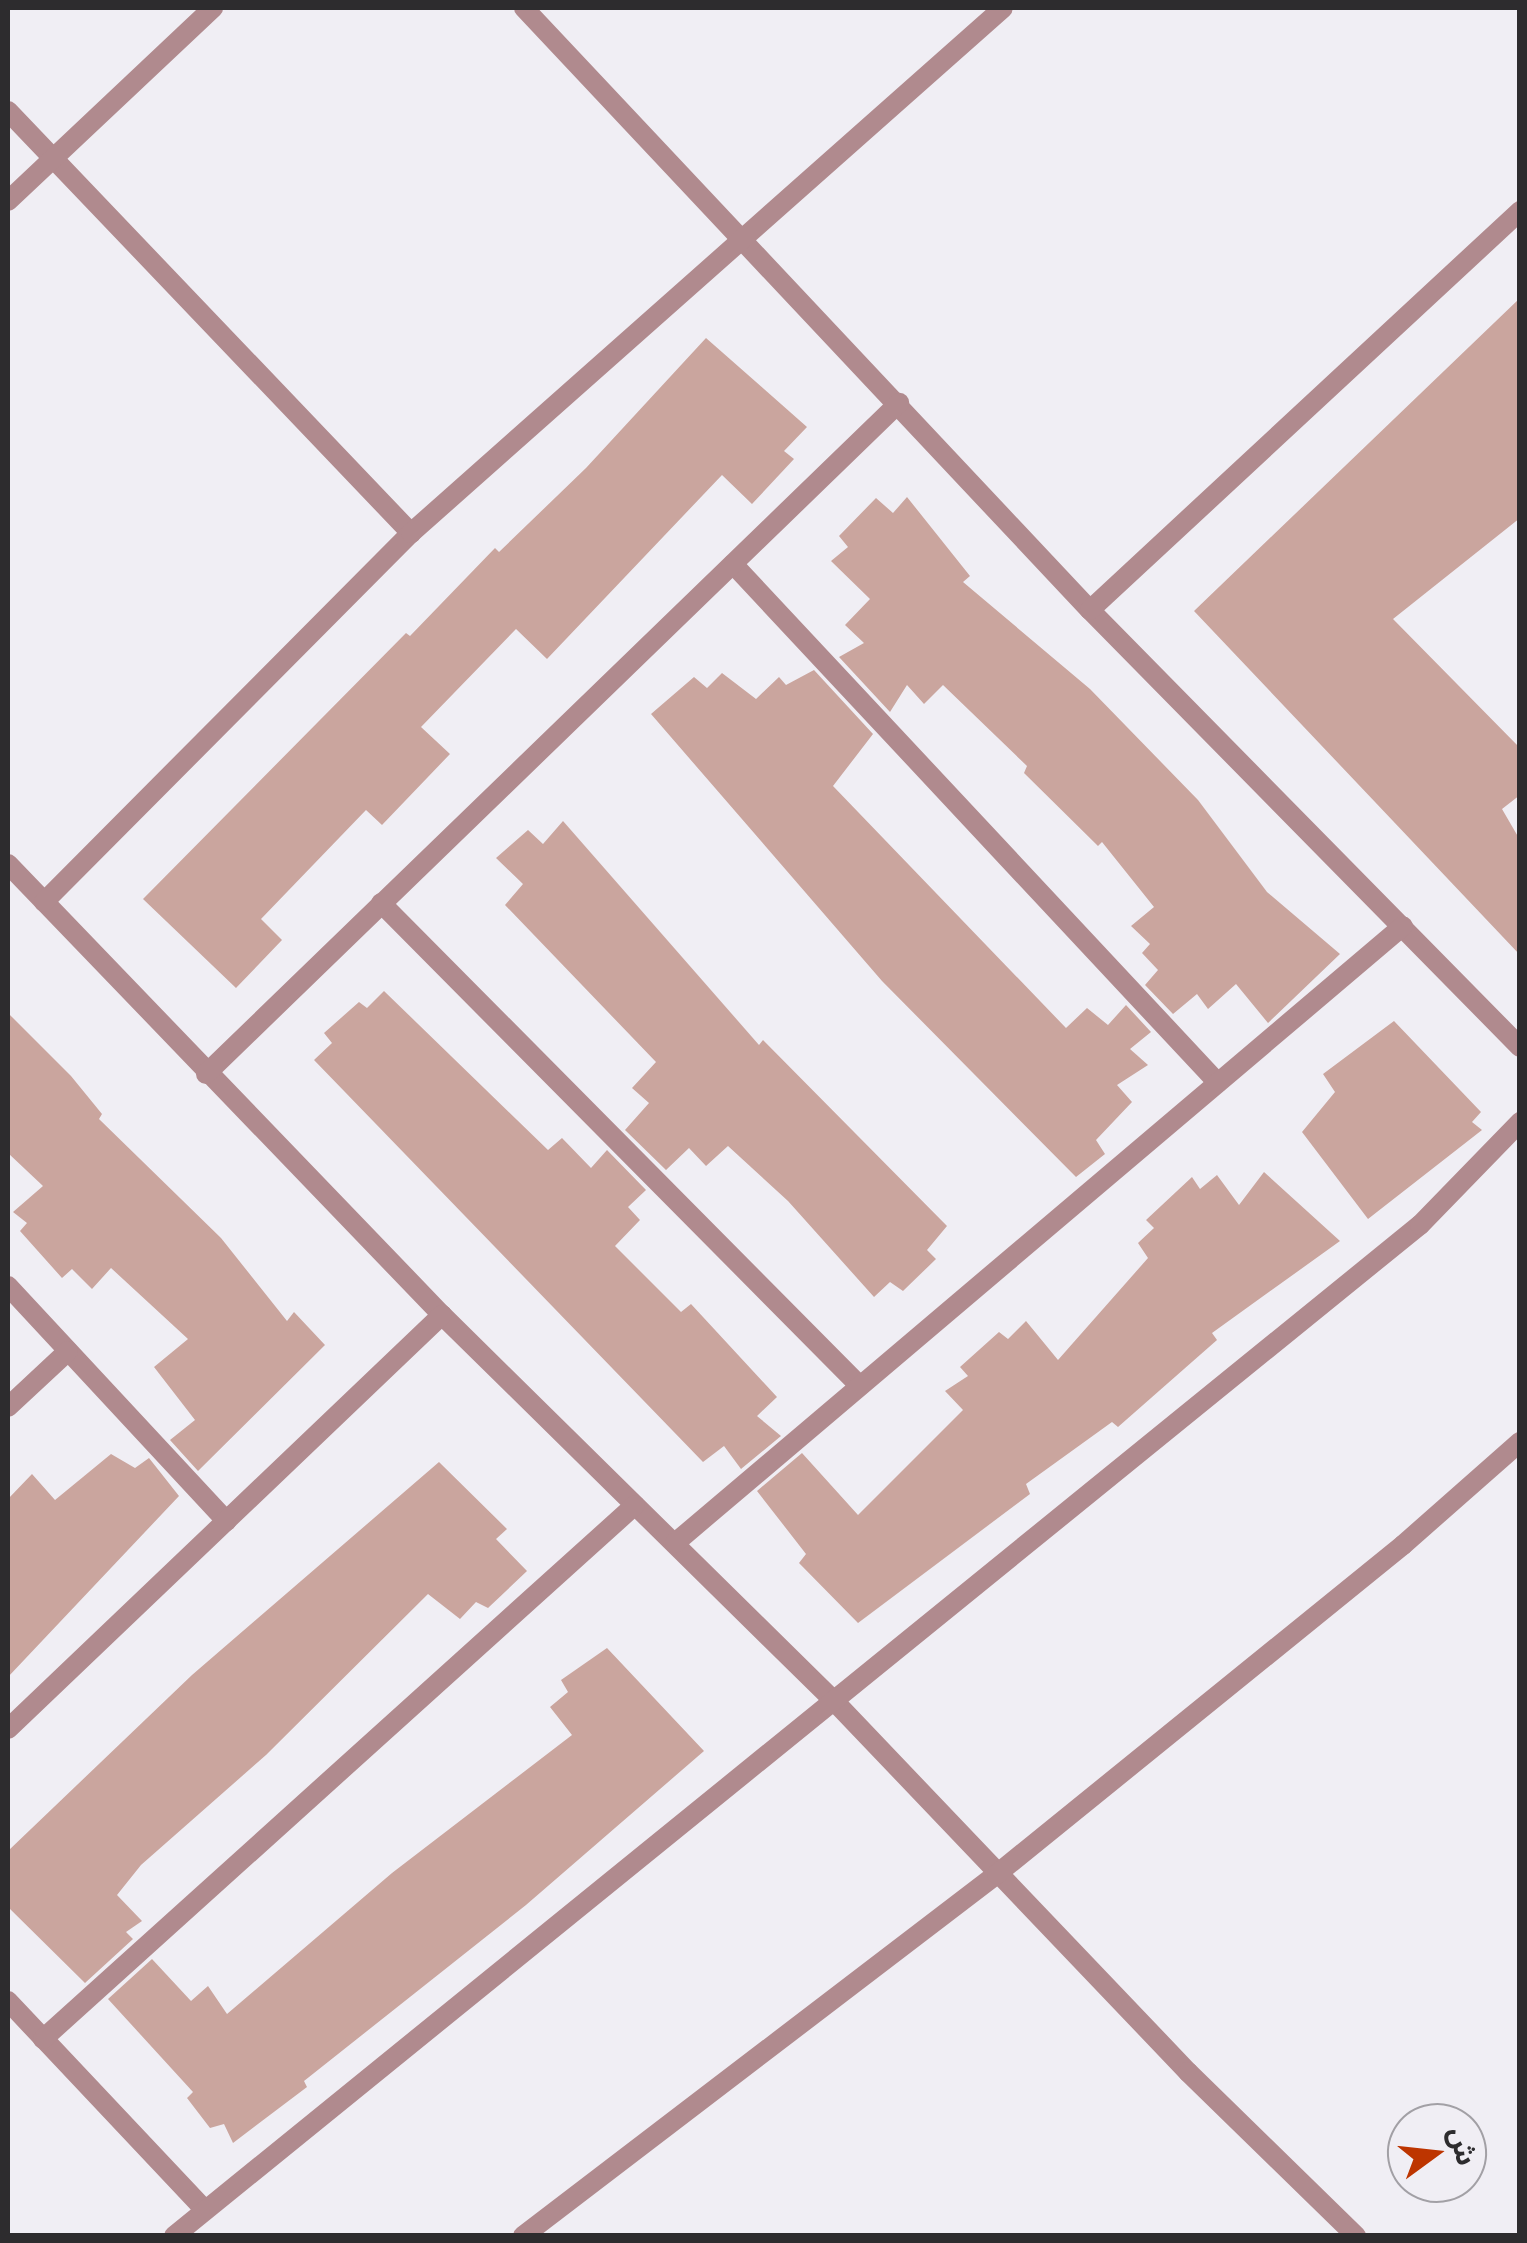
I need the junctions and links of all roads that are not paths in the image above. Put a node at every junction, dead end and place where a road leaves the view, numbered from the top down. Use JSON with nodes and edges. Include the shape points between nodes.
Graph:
{"nodes":[{"id":1,"x":213,"y":8,"type":"edge"},
{"id":2,"x":524,"y":8,"type":"edge"},
{"id":3,"x":1003,"y":8,"type":"edge"},
{"id":4,"x":8,"y":111,"type":"edge"},
{"id":5,"x":51,"y":158,"type":"junction"},
{"id":6,"x":8,"y":201,"type":"edge"},
{"id":7,"x":1520,"y":211,"type":"edge"},
{"id":8,"x":744,"y":240,"type":"junction"},
{"id":9,"x":900,"y":403,"type":"junction"},
{"id":10,"x":411,"y":533,"type":"junction"},
{"id":11,"x":733,"y":564,"type":"junction"},
{"id":12,"x":1090,"y":610,"type":"junction"},
{"id":13,"x":8,"y":864,"type":"edge"},
{"id":14,"x":44,"y":902,"type":"junction"},
{"id":15,"x":381,"y":904,"type":"junction"},
{"id":16,"x":1403,"y":926,"type":"junction"},
{"id":17,"x":1520,"y":1046,"type":"edge"},
{"id":18,"x":206,"y":1074,"type":"junction"},
{"id":19,"x":1218,"y":1083,"type":"junction"},
{"id":20,"x":1520,"y":1122,"type":"edge"},
{"id":21,"x":8,"y":1286,"type":"edge"},
{"id":22,"x":442,"y":1315,"type":"junction"},
{"id":23,"x":68,"y":1351,"type":"junction"},
{"id":24,"x":860,"y":1386,"type":"junction"},
{"id":25,"x":8,"y":1406,"type":"edge"},
{"id":26,"x":1520,"y":1442,"type":"edge"},
{"id":27,"x":635,"y":1506,"type":"junction"},
{"id":28,"x":226,"y":1521,"type":"junction"},
{"id":29,"x":675,"y":1543,"type":"junction"},
{"id":30,"x":837,"y":1704,"type":"junction"},
{"id":31,"x":8,"y":1729,"type":"edge"},
{"id":32,"x":998,"y":1874,"type":"junction"},
{"id":33,"x":8,"y":2000,"type":"edge"},
{"id":34,"x":44,"y":2039,"type":"junction"},
{"id":35,"x":205,"y":2210,"type":"junction"},
{"id":36,"x":174,"y":2236,"type":"edge"},
{"id":37,"x":523,"y":2236,"type":"edge"},
{"id":38,"x":1356,"y":2236,"type":"edge"}],
"edges":[{"from":1,"to":5,"type":"street"},
{"from":2,"to":8,"type":"street"},
{"from":3,"to":8,"type":"street"},
{"from":4,"to":5,"type":"street"},
{"from":5,"to":6,"type":"street"},
{"from":5,"to":10,"type":"street"},
{"from":7,"to":12,"type":"street"},
{"from":8,"to":9,"type":"street"},
{"from":8,"to":10,"type":"street"},
{"from":9,"to":11,"type":"street"},
{"from":9,"to":12,"type":"street"},
{"from":10,"to":14,"type":"street"},
{"from":11,"to":15,"type":"street"},
{"from":11,"to":19,"type":"street"},
{"from":12,"to":16,"type":"street"},
{"from":13,"to":14,"type":"street"},
{"from":14,"to":18,"type":"street"},
{"from":15,"to":18,"type":"street"},
{"from":15,"to":24,"type":"street"},
{"from":16,"to":17,"type":"street"},
{"from":16,"to":19,"type":"street"},
{"from":18,"to":22,"type":"street"},
{"from":19,"to":24,"type":"street"},
{"from":20,"to":30,"type":"street","via":[[1420,1225]]},
{"from":21,"to":23,"type":"street"},
{"from":22,"to":27,"type":"street"},
{"from":22,"to":28,"type":"street"},
{"from":23,"to":25,"type":"street"},
{"from":23,"to":28,"type":"street"},
{"from":24,"to":29,"type":"street"},
{"from":26,"to":32,"type":"street"},
{"from":27,"to":29,"type":"street"},
{"from":27,"to":34,"type":"street"},
{"from":28,"to":31,"type":"street"},
{"from":29,"to":30,"type":"street"},
{"from":30,"to":32,"type":"street"},
{"from":30,"to":35,"type":"street"},
{"from":32,"to":37,"type":"street"},
{"from":32,"to":38,"type":"street"},
{"from":33,"to":34,"type":"street"},
{"from":34,"to":35,"type":"street"},
{"from":35,"to":36,"type":"street"}]}
